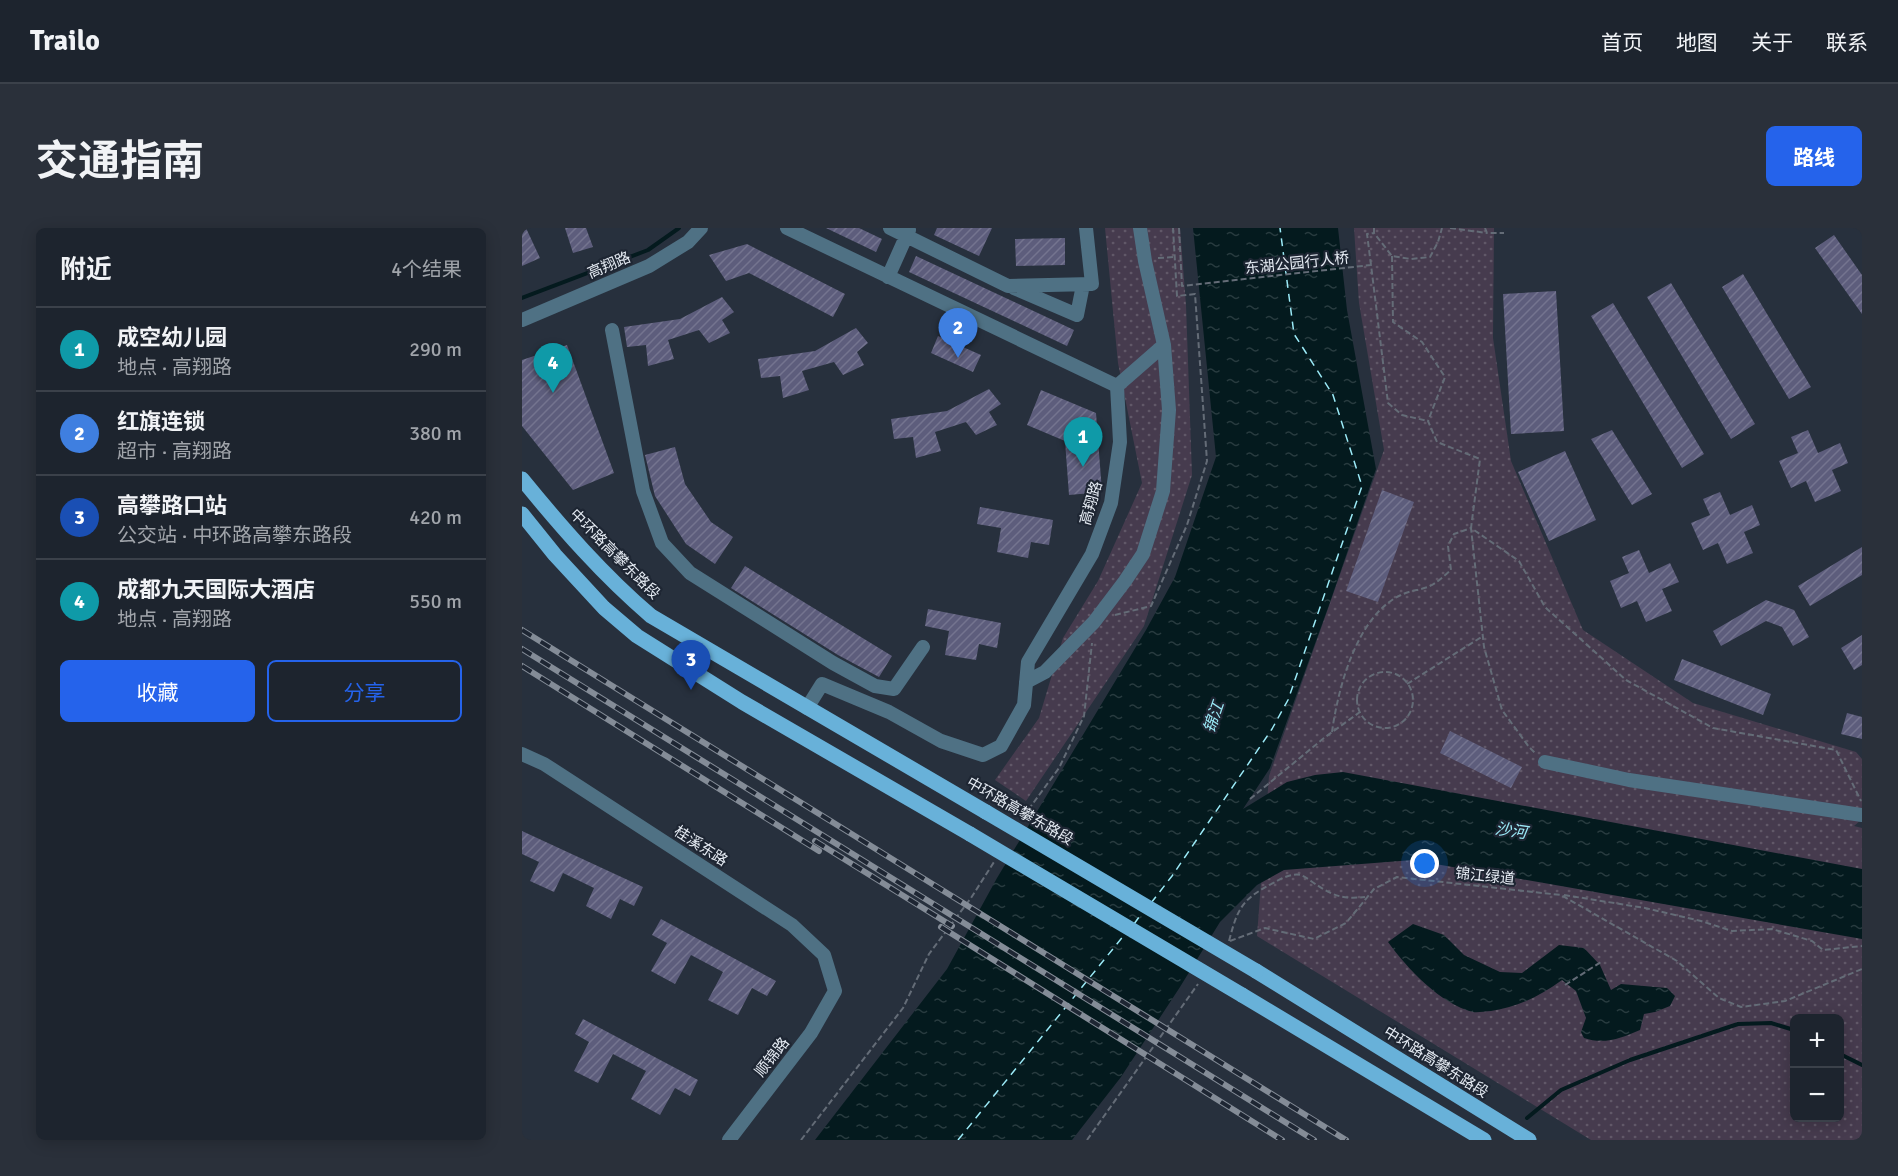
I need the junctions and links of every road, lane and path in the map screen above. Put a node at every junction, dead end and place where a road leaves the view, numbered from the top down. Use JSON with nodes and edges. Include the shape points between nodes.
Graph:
{"nodes":[{"id":1,"x":701,"y":228,"type":"edge"},
{"id":2,"x":787,"y":228,"type":"edge"},
{"id":3,"x":890,"y":228,"type":"edge"},
{"id":4,"x":1086,"y":228,"type":"edge"},
{"id":5,"x":1140,"y":228,"type":"edge"},
{"id":6,"x":1173,"y":228,"type":"edge"},
{"id":7,"x":1179,"y":228,"type":"edge"},
{"id":8,"x":1374,"y":228,"type":"edge"},
{"id":9,"x":1442,"y":228,"type":"edge"},
{"id":10,"x":1450,"y":228,"type":"edge"},
{"id":11,"x":1485,"y":228,"type":"edge"},
{"id":12,"x":908,"y":232,"type":"edge"},
{"id":13,"x":1374,"y":233,"type":"junction"},
{"id":14,"x":1486,"y":233,"type":"junction"},
{"id":15,"x":1504,"y":233,"type":"dead end"},
{"id":16,"x":1392,"y":256,"type":"junction"},
{"id":17,"x":1175,"y":257,"type":"junction"},
{"id":18,"x":1151,"y":259,"type":"junction"},
{"id":19,"x":1371,"y":266,"type":"junction"},
{"id":20,"x":1159,"y":267,"type":"dead end"},
{"id":21,"x":888,"y":277,"type":"junction"},
{"id":22,"x":1083,"y":285,"type":"junction"},
{"id":23,"x":1008,"y":286,"type":"junction"},
{"id":24,"x":522,"y":320,"type":"edge"},
{"id":25,"x":612,"y":330,"type":"dead end"},
{"id":26,"x":1164,"y":345,"type":"junction"},
{"id":27,"x":1117,"y":386,"type":"junction"},
{"id":28,"x":1428,"y":421,"type":"junction"},
{"id":29,"x":522,"y":479,"type":"edge"},
{"id":30,"x":522,"y":514,"type":"edge"},
{"id":31,"x":1471,"y":528,"type":"junction"},
{"id":32,"x":1094,"y":622,"type":"junction"},
{"id":33,"x":1483,"y":636,"type":"junction"},
{"id":34,"x":922,"y":647,"type":"dead end"},
{"id":35,"x":1026,"y":682,"type":"junction"},
{"id":36,"x":1407,"y":684,"type":"junction"},
{"id":37,"x":807,"y":708,"type":"junction"},
{"id":38,"x":1360,"y":712,"type":"junction"},
{"id":39,"x":1332,"y":732,"type":"junction"},
{"id":40,"x":522,"y":754,"type":"edge"},
{"id":41,"x":1545,"y":762,"type":"joint"},
{"id":42,"x":1250,"y":799,"type":"dead end"},
{"id":43,"x":1862,"y":803,"type":"edge"},
{"id":44,"x":1862,"y":815,"type":"edge"},
{"id":45,"x":1018,"y":825,"type":"dead end"},
{"id":46,"x":995,"y":861,"type":"dead end"},
{"id":47,"x":1561,"y":895,"type":"junction"},
{"id":48,"x":1367,"y":897,"type":"junction"},
{"id":49,"x":1862,"y":946,"type":"edge"},
{"id":50,"x":1601,"y":962,"type":"dead end"},
{"id":51,"x":1862,"y":969,"type":"edge"},
{"id":52,"x":1202,"y":979,"type":"dead end"},
{"id":53,"x":1565,"y":985,"type":"dead end"},
{"id":54,"x":835,"y":991,"type":"joint"},
{"id":55,"x":729,"y":1140,"type":"edge"},
{"id":56,"x":801,"y":1140,"type":"edge"},
{"id":57,"x":1087,"y":1140,"type":"edge"},
{"id":58,"x":1484,"y":1140,"type":"edge"},
{"id":59,"x":1528,"y":1140,"type":"edge"}],
"edges":[{"from":1,"to":24,"type":"street","name":"高翔路","via":[[688,242],[649,266]]},
{"from":2,"to":21,"type":"street"},
{"from":3,"to":12,"type":"street"},
{"from":4,"to":22,"type":"street","via":[[1092,284]]},
{"from":5,"to":18,"type":"street"},
{"from":6,"to":17,"type":"path"},
{"from":7,"to":19,"type":"path","name":"东湖公园行人桥","via":[[1182,286]]},
{"from":8,"to":13,"type":"path"},
{"from":9,"to":16,"type":"path","via":[[1430,257]]},
{"from":10,"to":14,"type":"path"},
{"from":11,"to":14,"type":"path"},
{"from":12,"to":21,"type":"street"},
{"from":12,"to":23,"type":"street"},
{"from":13,"to":16,"type":"path"},
{"from":13,"to":19,"type":"path","via":[[1367,234]]},
{"from":14,"to":15,"type":"path"},
{"from":16,"to":28,"type":"path","via":[[1393,322],[1422,342],[1445,377]]},
{"from":17,"to":18,"type":"path"},
{"from":17,"to":32,"type":"path","via":[[1177,296],[1195,294],[1207,461],[1187,525],[1151,606]]},
{"from":18,"to":20,"type":"path"},
{"from":18,"to":26,"type":"street"},
{"from":19,"to":28,"type":"path","name":"东湖公园行人桥","via":[[1388,403],[1402,415]]},
{"from":21,"to":27,"type":"street"},
{"from":22,"to":23,"type":"street"},
{"from":22,"to":23,"type":"street","via":[[1077,315]]},
{"from":25,"to":34,"type":"street","via":[[643,491],[662,543],[690,573],[875,686],[894,689]]},
{"from":26,"to":27,"type":"street"},
{"from":26,"to":32,"type":"street","via":[[1169,410],[1163,491],[1143,554]]},
{"from":27,"to":35,"type":"street","name":"高翔路","via":[[1120,442],[1111,503],[1092,554],[1028,663]]},
{"from":28,"to":31,"type":"path","via":[[1437,442],[1480,459]]},
{"from":29,"to":37,"type":"main road","name":"中环路高攀东路段","via":[[570,537],[651,616]]},
{"from":30,"to":58,"type":"main road","bridge":true,"via":[[604,608],[637,636],[742,702]]},
{"from":31,"to":33,"type":"path"},
{"from":31,"to":39,"type":"path","via":[[1454,534],[1448,546],[1451,570],[1432,585],[1400,595],[1374,615],[1349,660],[1336,702]]},
{"from":31,"to":43,"type":"path","via":[[1519,561],[1545,607],[1626,680],[1713,728],[1836,750]]},
{"from":32,"to":35,"type":"street","via":[[1045,672]]},
{"from":32,"to":45,"type":"path","via":[[1084,716],[1059,768]]},
{"from":33,"to":36,"type":"path"},
{"from":33,"to":41,"type":"path","via":[[1502,710]]},
{"from":35,"to":37,"type":"street","name":"高翔路","via":[[1024,705],[1006,736],[1000,746],[983,756],[942,741],[889,712],[822,684]]},
{"from":36,"to":38,"type":"path","via":[[1394,674],[1369,678],[1359,691]]},
{"from":36,"to":38,"type":"path","via":[[1412,708],[1402,723],[1376,727]]},
{"from":37,"to":59,"type":"main road","name":"中环路高攀东路段","bridge":true,"via":[[1256,971]]},
{"from":38,"to":39,"type":"path"},
{"from":39,"to":42,"type":"path"},
{"from":40,"to":54,"type":"street","name":"桂溪东路","via":[[544,764],[792,925],[824,955]]},
{"from":41,"to":44,"type":"street","via":[[1629,780]]},
{"from":46,"to":56,"type":"path","via":[[929,954],[903,1008]]},
{"from":47,"to":48,"type":"path","name":"锦江绿道","via":[[1397,877]]},
{"from":47,"to":49,"type":"path","via":[[1646,908],[1732,931],[1772,929],[1812,941],[1823,950]]},
{"from":47,"to":51,"type":"path","name":"锦江绿道","via":[[1677,961],[1719,998],[1741,1007],[1785,1001]]},
{"from":48,"to":48,"type":"path","name":"锦江绿道","via":[[1346,923],[1314,939],[1265,928],[1229,941],[1243,903],[1286,876],[1300,875],[1343,899]]},
{"from":50,"to":53,"type":"path"},
{"from":52,"to":57,"type":"path"},
{"from":54,"to":55,"type":"street","name":"顺锦路","via":[[811,1033]]}]}
